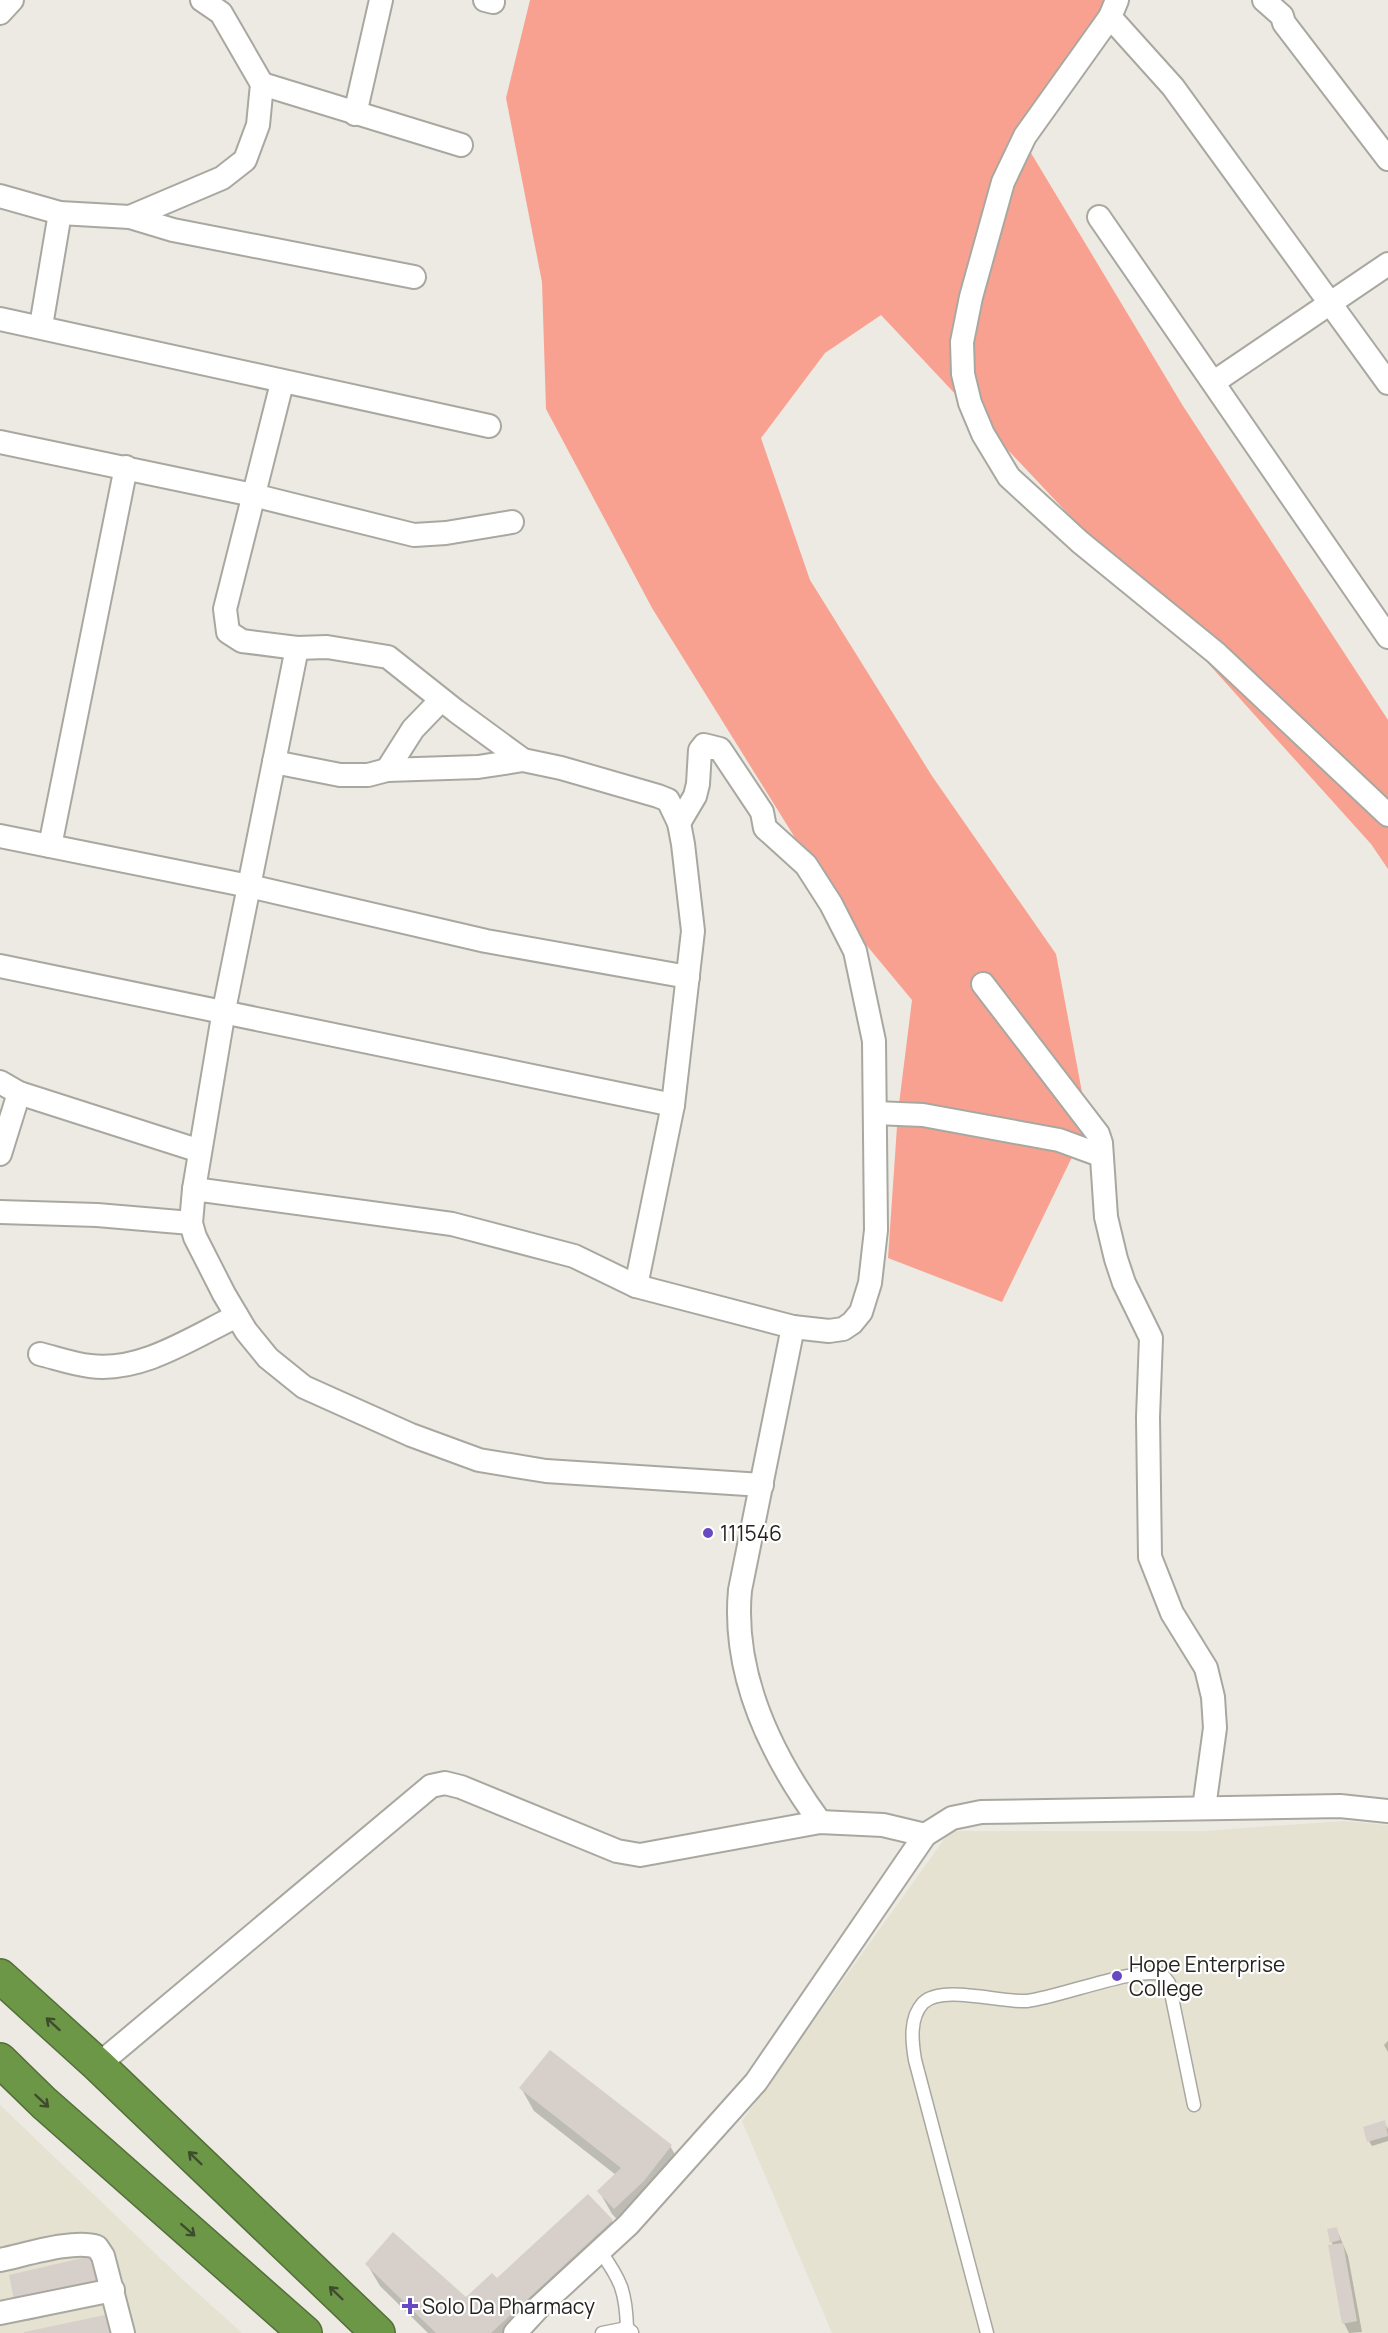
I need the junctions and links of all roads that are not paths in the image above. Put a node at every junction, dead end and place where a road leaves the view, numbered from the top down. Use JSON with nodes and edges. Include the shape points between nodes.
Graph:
{"nodes":[{"id":1,"x":12,"y":0,"type":"edge"},
{"id":2,"x":202,"y":0,"type":"edge"},
{"id":3,"x":381,"y":0,"type":"edge"},
{"id":4,"x":1264,"y":0,"type":"edge"},
{"id":5,"x":223,"y":7,"type":"edge"},
{"id":6,"x":1287,"y":8,"type":"edge"},
{"id":7,"x":1113,"y":9,"type":"edge"},
{"id":8,"x":0,"y":13,"type":"edge"},
{"id":9,"x":262,"y":84,"type":"junction"},
{"id":10,"x":355,"y":114,"type":"junction"},
{"id":11,"x":1381,"y":132,"type":"edge"},
{"id":12,"x":461,"y":145,"type":"dead end"},
{"id":13,"x":1388,"y":159,"type":"edge"},
{"id":14,"x":0,"y":196,"type":"edge"},
{"id":15,"x":60,"y":213,"type":"junction"},
{"id":16,"x":130,"y":217,"type":"junction"},
{"id":17,"x":1099,"y":217,"type":"dead end"},
{"id":18,"x":1388,"y":264,"type":"edge"},
{"id":19,"x":414,"y":277,"type":"dead end"},
{"id":20,"x":1331,"y":302,"type":"junction"},
{"id":21,"x":0,"y":319,"type":"edge"},
{"id":22,"x":40,"y":326,"type":"junction"},
{"id":23,"x":1215,"y":382,"type":"junction"},
{"id":24,"x":282,"y":383,"type":"junction"},
{"id":25,"x":1388,"y":383,"type":"edge"},
{"id":26,"x":489,"y":426,"type":"dead end"},
{"id":27,"x":1,"y":445,"type":"edge"},
{"id":28,"x":126,"y":467,"type":"junction"},
{"id":29,"x":253,"y":495,"type":"junction"},
{"id":30,"x":512,"y":522,"type":"dead end"},
{"id":31,"x":1388,"y":637,"type":"edge"},
{"id":32,"x":297,"y":648,"type":"junction"},
{"id":33,"x":441,"y":700,"type":"junction"},
{"id":34,"x":523,"y":760,"type":"junction"},
{"id":35,"x":274,"y":762,"type":"junction"},
{"id":36,"x":387,"y":770,"type":"junction"},
{"id":37,"x":1388,"y":815,"type":"edge"},
{"id":38,"x":679,"y":822,"type":"junction"},
{"id":39,"x":0,"y":836,"type":"edge"},
{"id":40,"x":50,"y":846,"type":"junction"},
{"id":41,"x":249,"y":886,"type":"junction"},
{"id":42,"x":0,"y":966,"type":"edge"},
{"id":43,"x":688,"y":977,"type":"junction"},
{"id":44,"x":983,"y":984,"type":"dead end"},
{"id":45,"x":224,"y":1010,"type":"junction"},
{"id":46,"x":10,"y":1088,"type":"edge"},
{"id":47,"x":673,"y":1106,"type":"junction"},
{"id":48,"x":875,"y":1113,"type":"junction"},
{"id":49,"x":200,"y":1151,"type":"junction"},
{"id":50,"x":0,"y":1154,"type":"edge"},
{"id":51,"x":1100,"y":1155,"type":"junction"},
{"id":52,"x":194,"y":1189,"type":"junction"},
{"id":53,"x":0,"y":1212,"type":"edge"},
{"id":54,"x":191,"y":1223,"type":"junction"},
{"id":55,"x":636,"y":1286,"type":"junction"},
{"id":56,"x":237,"y":1316,"type":"junction"},
{"id":57,"x":793,"y":1327,"type":"junction"},
{"id":58,"x":40,"y":1354,"type":"dead end"},
{"id":59,"x":762,"y":1485,"type":"junction"},
{"id":60,"x":1204,"y":1808,"type":"junction"},
{"id":61,"x":1388,"y":1811,"type":"edge"},
{"id":62,"x":820,"y":1822,"type":"junction"},
{"id":63,"x":925,"y":1835,"type":"junction"},
{"id":64,"x":0,"y":1976,"type":"edge"},
{"id":65,"x":0,"y":2060,"type":"edge"},
{"id":66,"x":98,"y":2065,"type":"junction"},
{"id":67,"x":1194,"y":2105,"type":"dead end"},
{"id":68,"x":600,"y":2251,"type":"junction"},
{"id":69,"x":0,"y":2260,"type":"edge"},
{"id":70,"x":113,"y":2290,"type":"junction"},
{"id":71,"x":0,"y":2313,"type":"edge"},
{"id":72,"x":630,"y":2331,"type":"edge"},
{"id":73,"x":123,"y":2333,"type":"edge"},
{"id":74,"x":304,"y":2333,"type":"edge"},
{"id":75,"x":378,"y":2333,"type":"edge"},
{"id":76,"x":515,"y":2333,"type":"edge"},
{"id":77,"x":602,"y":2333,"type":"edge"},
{"id":78,"x":987,"y":2333,"type":"edge"}],
"edges":[{"from":1,"to":8,"type":"street"},
{"from":2,"to":5,"type":"street"},
{"from":3,"to":10,"type":"street"},
{"from":4,"to":6,"type":"street"},
{"from":5,"to":9,"type":"street"},
{"from":6,"to":11,"type":"street","via":[[1284,22]]},
{"from":7,"to":20,"type":"street"},
{"from":7,"to":37,"type":"street","via":[[1025,136],[1003,182],[962,342],[963,374],[970,403],[1009,477],[1080,542],[1216,653]]},
{"from":9,"to":10,"type":"street"},
{"from":9,"to":16,"type":"street","via":[[258,125],[245,160],[222,178]]},
{"from":10,"to":12,"type":"street"},
{"from":11,"to":13,"type":"street"},
{"from":14,"to":15,"type":"street"},
{"from":15,"to":16,"type":"street"},
{"from":15,"to":22,"type":"street"},
{"from":16,"to":19,"type":"street","via":[[173,230]]},
{"from":17,"to":23,"type":"street"},
{"from":18,"to":20,"type":"street"},
{"from":20,"to":23,"type":"street"},
{"from":20,"to":25,"type":"street"},
{"from":21,"to":22,"type":"street"},
{"from":22,"to":24,"type":"street"},
{"from":23,"to":31,"type":"street"},
{"from":24,"to":26,"type":"street"},
{"from":24,"to":29,"type":"street"},
{"from":27,"to":28,"type":"street"},
{"from":28,"to":29,"type":"street"},
{"from":28,"to":40,"type":"street"},
{"from":29,"to":30,"type":"street","via":[[414,536]]},
{"from":29,"to":32,"type":"street","via":[[225,623],[228,632],[242,641]]},
{"from":32,"to":33,"type":"street","via":[[327,647],[388,657]]},
{"from":32,"to":35,"type":"street"},
{"from":33,"to":34,"type":"street"},
{"from":33,"to":36,"type":"street","via":[[413,729]]},
{"from":34,"to":36,"type":"street","via":[[478,767]]},
{"from":34,"to":38,"type":"street","via":[[658,796],[668,800]]},
{"from":35,"to":36,"type":"street","via":[[340,775]]},
{"from":35,"to":41,"type":"street"},
{"from":38,"to":43,"type":"street","via":[[693,931]]},
{"from":38,"to":48,"type":"street","via":[[695,796],[700,750],[704,745],[720,749],[762,812],[765,828],[806,865],[855,951],[874,1041]]},
{"from":39,"to":40,"type":"street"},
{"from":40,"to":41,"type":"street"},
{"from":41,"to":43,"type":"street","via":[[486,941]]},
{"from":41,"to":45,"type":"street"},
{"from":42,"to":45,"type":"street"},
{"from":43,"to":47,"type":"street"},
{"from":44,"to":51,"type":"street","via":[[1098,1134]]},
{"from":45,"to":47,"type":"street"},
{"from":45,"to":49,"type":"street"},
{"from":46,"to":49,"type":"street"},
{"from":46,"to":50,"type":"street"},
{"from":47,"to":55,"type":"street"},
{"from":48,"to":51,"type":"street","via":[[923,1115],[1059,1140]]},
{"from":48,"to":57,"type":"street","via":[[876,1230],[870,1282],[861,1312],[843,1329]]},
{"from":49,"to":52,"type":"street"},
{"from":51,"to":60,"type":"street","via":[[1106,1217],[1116,1259],[1151,1338],[1150,1557],[1172,1613],[1206,1668],[1213,1697],[1215,1728]]},
{"from":52,"to":54,"type":"street"},
{"from":52,"to":55,"type":"street","via":[[475,1229],[574,1256]]},
{"from":53,"to":54,"type":"street"},
{"from":54,"to":56,"type":"street"},
{"from":55,"to":57,"type":"street"},
{"from":56,"to":58,"type":"street","via":[[157,1354],[122,1365],[91,1366]]},
{"from":56,"to":59,"type":"street","via":[[268,1358],[304,1387],[411,1435],[479,1460],[546,1471]]},
{"from":57,"to":59,"type":"street"},
{"from":59,"to":62,"type":"street","via":[[740,1590],[737,1617],[742,1650],[767,1735],[793,1784]]},
{"from":60,"to":61,"type":"street","via":[[1340,1806]]},
{"from":60,"to":63,"type":"street","via":[[981,1812],[952,1818]]},
{"from":62,"to":63,"type":"street","via":[[882,1825]]},
{"from":62,"to":66,"type":"street","via":[[640,1855],[617,1851],[461,1787],[445,1783],[430,1786]]},
{"from":63,"to":68,"type":"street","via":[[756,2082]]},
{"from":66,"to":64,"type":"highway","one_way":true},
{"from":65,"to":74,"type":"highway","one_way":true},
{"from":75,"to":66,"type":"highway","one_way":true},
{"from":67,"to":78,"type":"lane","via":[[1169,1983],[1162,1974],[1142,1974],[1029,2001],[953,1994],[934,1996],[924,2002],[911,2035],[915,2060]]},
{"from":68,"to":72,"type":"lane","via":[[626,2296]]},
{"from":68,"to":76,"type":"street"},
{"from":69,"to":70,"type":"street","via":[[92,2245],[103,2256]]},
{"from":70,"to":71,"type":"street"},
{"from":70,"to":73,"type":"street"},
{"from":72,"to":77,"type":"lane"}]}
